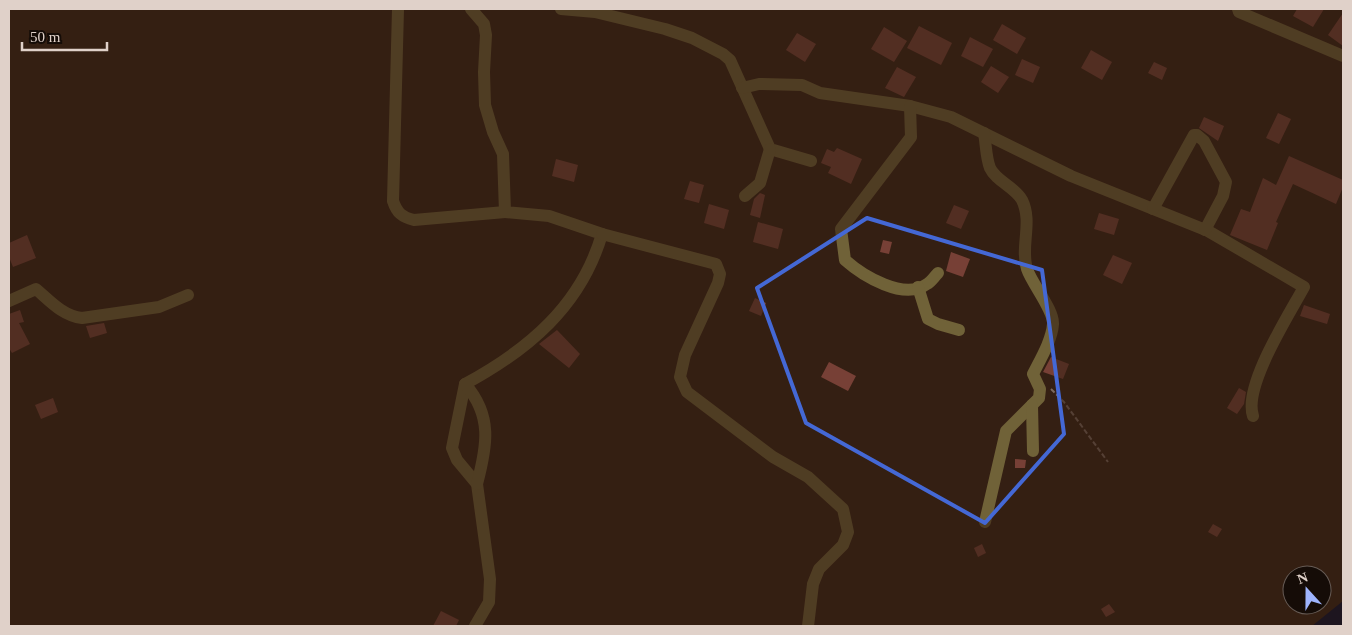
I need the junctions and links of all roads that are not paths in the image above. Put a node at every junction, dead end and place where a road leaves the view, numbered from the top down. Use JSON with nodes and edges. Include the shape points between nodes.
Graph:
{"nodes":[{"id":1,"x":398,"y":9,"type":"edge"},
{"id":2,"x":471,"y":9,"type":"edge"},
{"id":3,"x":561,"y":9,"type":"edge"},
{"id":4,"x":1238,"y":9,"type":"edge"},
{"id":5,"x":1343,"y":56,"type":"edge"},
{"id":6,"x":742,"y":88,"type":"junction"},
{"id":7,"x":910,"y":106,"type":"junction"},
{"id":8,"x":984,"y":134,"type":"junction"},
{"id":9,"x":770,"y":149,"type":"junction"},
{"id":10,"x":811,"y":161,"type":"dead end"},
{"id":11,"x":745,"y":196,"type":"dead end"},
{"id":12,"x":1153,"y":209,"type":"junction"},
{"id":13,"x":505,"y":212,"type":"junction"},
{"id":14,"x":1205,"y":230,"type":"junction"},
{"id":15,"x":602,"y":234,"type":"junction"},
{"id":16,"x":938,"y":273,"type":"dead end"},
{"id":17,"x":918,"y":287,"type":"junction"},
{"id":18,"x":188,"y":295,"type":"dead end"},
{"id":19,"x":9,"y":301,"type":"edge"},
{"id":20,"x":959,"y":330,"type":"dead end"},
{"id":21,"x":465,"y":384,"type":"junction"},
{"id":22,"x":1032,"y":405,"type":"junction"},
{"id":23,"x":1253,"y":416,"type":"dead end"},
{"id":24,"x":1033,"y":451,"type":"dead end"},
{"id":25,"x":478,"y":484,"type":"junction"},
{"id":26,"x":985,"y":522,"type":"dead end"},
{"id":27,"x":475,"y":626,"type":"edge"},
{"id":28,"x":808,"y":626,"type":"edge"}],
"edges":[{"from":1,"to":13,"type":"street","via":[[393,201],[396,211],[414,220]]},
{"from":2,"to":13,"type":"street","via":[[484,24],[486,35],[485,105],[503,154]]},
{"from":3,"to":6,"type":"street","via":[[595,12],[692,38],[730,60]]},
{"from":4,"to":5,"type":"street"},
{"from":6,"to":7,"type":"street","via":[[759,84],[802,85],[820,94]]},
{"from":6,"to":9,"type":"street"},
{"from":7,"to":8,"type":"street","via":[[951,117]]},
{"from":7,"to":17,"type":"street","via":[[911,137],[840,229],[845,260],[856,270],[888,285],[908,290]]},
{"from":8,"to":12,"type":"street","via":[[1071,176]]},
{"from":8,"to":22,"type":"street","via":[[990,169],[1023,202],[1027,216],[1024,256],[1035,289],[1053,324],[1034,374],[1040,389],[1039,398]]},
{"from":9,"to":10,"type":"street"},
{"from":9,"to":11,"type":"street","via":[[760,183]]},
{"from":12,"to":14,"type":"street"},
{"from":12,"to":14,"type":"street","via":[[1194,135],[1197,135],[1204,141],[1226,182],[1224,196]]},
{"from":13,"to":15,"type":"street","via":[[549,216]]},
{"from":14,"to":23,"type":"street","via":[[1304,286],[1253,386],[1250,408]]},
{"from":15,"to":21,"type":"street","via":[[588,271],[562,312],[524,348]]},
{"from":15,"to":28,"type":"street","via":[[716,264],[720,274],[718,283],[688,345],[680,377],[687,392],[767,453],[808,477],[843,509],[848,532],[843,546],[819,569],[813,584]]},
{"from":16,"to":17,"type":"street","via":[[926,285]]},
{"from":17,"to":20,"type":"street","via":[[928,319]]},
{"from":18,"to":19,"type":"street","via":[[159,307],[82,318],[71,317],[36,289]]},
{"from":21,"to":25,"type":"street","via":[[481,406],[484,416],[485,453]]},
{"from":21,"to":25,"type":"street","via":[[452,448],[457,460]]},
{"from":22,"to":24,"type":"street"},
{"from":22,"to":26,"type":"street","via":[[1006,431]]},
{"from":25,"to":27,"type":"street","via":[[490,592],[485,611]]}]}
